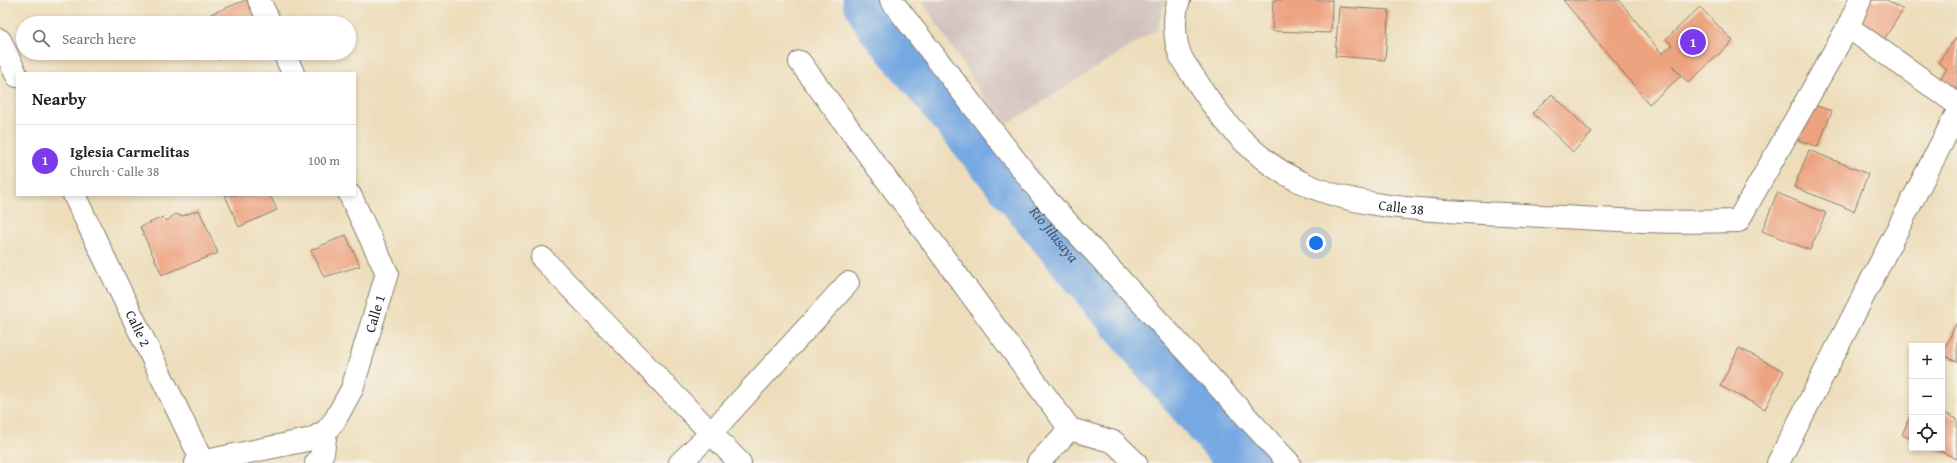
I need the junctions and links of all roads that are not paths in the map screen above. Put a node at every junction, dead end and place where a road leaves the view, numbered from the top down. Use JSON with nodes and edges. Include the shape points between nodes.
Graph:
{"nodes":[{"id":1,"x":259,"y":0,"type":"edge"},
{"id":2,"x":891,"y":0,"type":"edge"},
{"id":3,"x":1179,"y":0,"type":"edge"},
{"id":4,"x":1860,"y":0,"type":"edge"},
{"id":5,"x":267,"y":16,"type":"edge"},
{"id":6,"x":1848,"y":27,"type":"junction"},
{"id":7,"x":0,"y":40,"type":"edge"},
{"id":8,"x":287,"y":60,"type":"edge"},
{"id":9,"x":800,"y":62,"type":"dead end"},
{"id":10,"x":293,"y":72,"type":"edge"},
{"id":11,"x":16,"y":74,"type":"edge"},
{"id":12,"x":1957,"y":104,"type":"edge"},
{"id":13,"x":1957,"y":113,"type":"edge"},
{"id":14,"x":74,"y":196,"type":"edge"},
{"id":15,"x":350,"y":196,"type":"edge"},
{"id":16,"x":542,"y":258,"type":"dead end"},
{"id":17,"x":848,"y":283,"type":"dead end"},
{"id":18,"x":1070,"y":429,"type":"junction"},
{"id":19,"x":326,"y":430,"type":"junction"},
{"id":20,"x":711,"y":433,"type":"junction"},
{"id":21,"x":199,"y":462,"type":"edge"},
{"id":22,"x":316,"y":463,"type":"edge"},
{"id":23,"x":680,"y":463,"type":"edge"},
{"id":24,"x":740,"y":463,"type":"edge"},
{"id":25,"x":1038,"y":463,"type":"edge"},
{"id":26,"x":1136,"y":463,"type":"edge"},
{"id":27,"x":1289,"y":463,"type":"edge"},
{"id":28,"x":1778,"y":463,"type":"edge"}],
"edges":[{"from":1,"to":5,"type":"street"},
{"from":2,"to":27,"type":"street","via":[[1042,196]]},
{"from":3,"to":6,"type":"street","name":"Calle 38","via":[[1176,6],[1175,33],[1181,56],[1213,106],[1242,140],[1272,165],[1300,182],[1330,194],[1362,202],[1420,209],[1646,222],[1738,221]]},
{"from":4,"to":6,"type":"street"},
{"from":6,"to":12,"type":"street"},
{"from":7,"to":11,"type":"street"},
{"from":8,"to":10,"type":"street"},
{"from":9,"to":18,"type":"street"},
{"from":13,"to":28,"type":"street"},
{"from":14,"to":21,"type":"street","name":"Calle 2"},
{"from":15,"to":19,"type":"street","name":"Calle 1","via":[[387,273],[352,389],[335,420]]},
{"from":16,"to":20,"type":"street"},
{"from":17,"to":20,"type":"street"},
{"from":18,"to":25,"type":"street"},
{"from":18,"to":26,"type":"street","via":[[1114,442]]},
{"from":19,"to":21,"type":"street","via":[[312,439]]},
{"from":19,"to":22,"type":"street","via":[[323,452]]},
{"from":20,"to":23,"type":"street"},
{"from":20,"to":24,"type":"street"}]}
